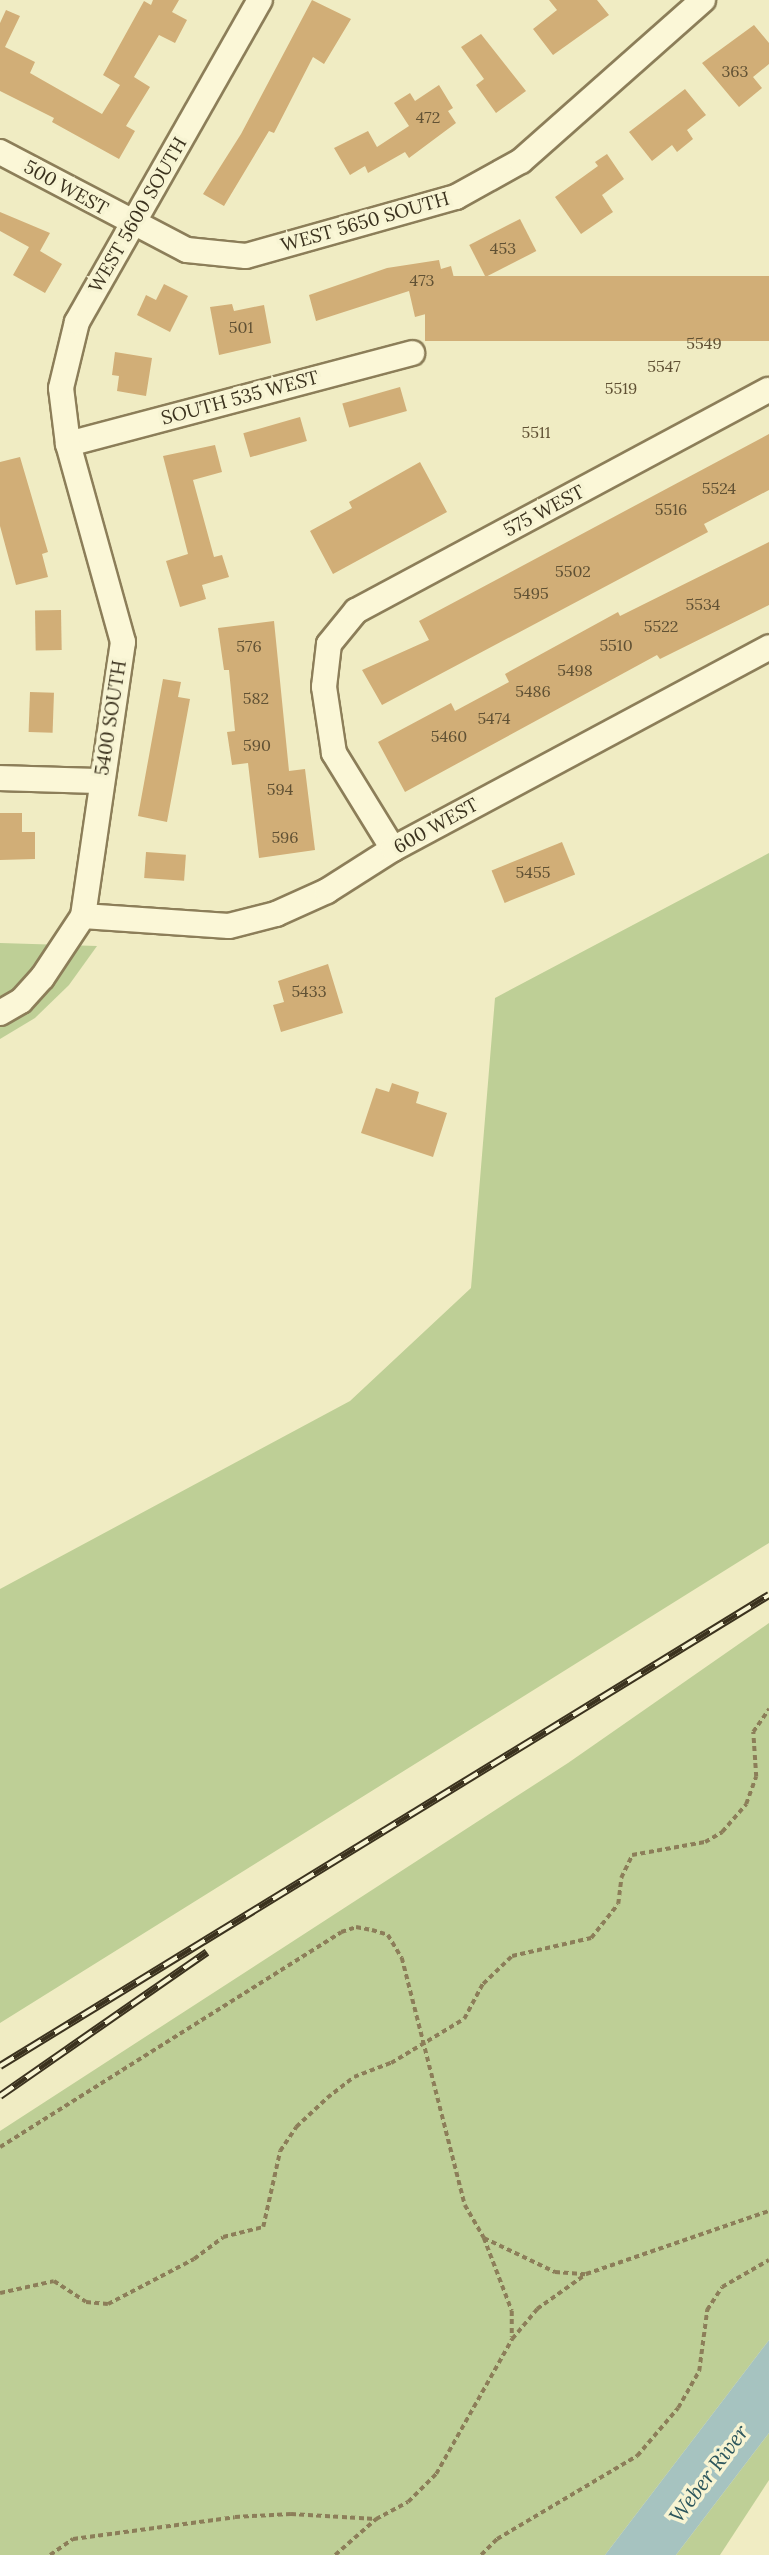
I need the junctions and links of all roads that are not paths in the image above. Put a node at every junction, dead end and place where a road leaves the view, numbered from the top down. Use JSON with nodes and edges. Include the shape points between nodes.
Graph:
{"nodes":[{"id":1,"x":260,"y":0,"type":"edge"},
{"id":2,"x":703,"y":0,"type":"edge"},
{"id":3,"x":0,"y":152,"type":"edge"},
{"id":4,"x":132,"y":225,"type":"junction"},
{"id":5,"x":412,"y":353,"type":"dead end"},
{"id":6,"x":769,"y":390,"type":"edge"},
{"id":7,"x":68,"y":444,"type":"junction"},
{"id":8,"x":769,"y":646,"type":"edge"},
{"id":9,"x":0,"y":778,"type":"edge"},
{"id":10,"x":102,"y":781,"type":"junction"},
{"id":11,"x":393,"y":849,"type":"junction"},
{"id":12,"x":83,"y":916,"type":"junction"},
{"id":13,"x":0,"y":1013,"type":"edge"}],
"edges":[{"from":1,"to":4,"type":"street","name":"WEST 5600 SOUTH"},
{"from":2,"to":4,"type":"street","name":"WEST 5650 SOUTH","via":[[521,161],[456,197],[246,256],[187,250]]},
{"from":3,"to":4,"type":"street","name":"500 WEST"},
{"from":4,"to":7,"type":"street","name":"WEST 5600 SOUTH","via":[[77,322],[61,388]]},
{"from":5,"to":7,"type":"street","name":"SOUTH 535 WEST"},
{"from":6,"to":11,"type":"street","name":"575 WEST","via":[[356,611],[329,644],[324,687],[334,752]]},
{"from":7,"to":10,"type":"street","name":"5400 SOUTH","via":[[123,642]]},
{"from":8,"to":11,"type":"street","name":"600 WEST"},
{"from":9,"to":10,"type":"street"},
{"from":10,"to":12,"type":"street","name":"5400 SOUTH"},
{"from":11,"to":12,"type":"street","name":"600 WEST","via":[[327,891],[276,914],[229,926]]},
{"from":12,"to":13,"type":"street","via":[[42,978],[21,1001]]}]}
